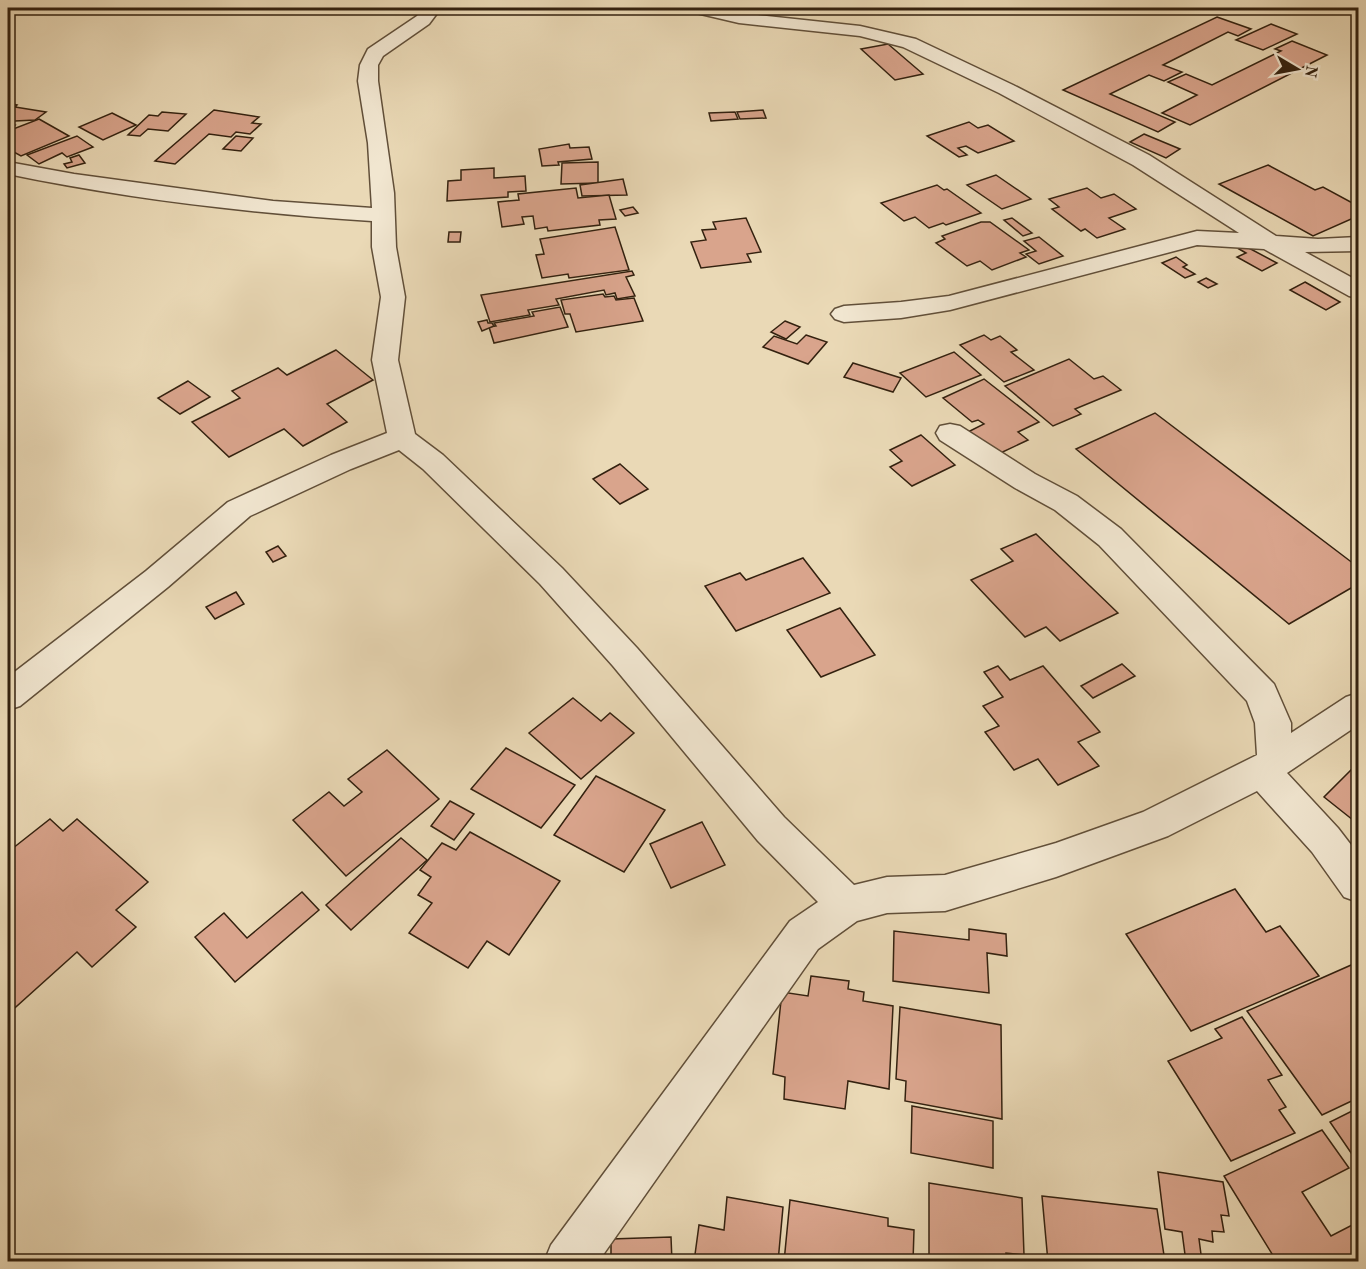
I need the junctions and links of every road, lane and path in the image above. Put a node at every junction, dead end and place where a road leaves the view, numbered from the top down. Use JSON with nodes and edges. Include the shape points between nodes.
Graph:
{"nodes":[{"id":1,"x":432,"y":8,"type":"edge"},
{"id":2,"x":698,"y":8,"type":"edge"},
{"id":3,"x":8,"y":168,"type":"edge"},
{"id":4,"x":382,"y":215,"type":"junction"},
{"id":5,"x":1272,"y":244,"type":"junction"},
{"id":6,"x":1359,"y":244,"type":"edge"},
{"id":7,"x":1359,"y":291,"type":"edge"},
{"id":8,"x":844,"y":314,"type":"dead end"},
{"id":9,"x":950,"y":433,"type":"dead end"},
{"id":10,"x":402,"y":438,"type":"junction"},
{"id":11,"x":8,"y":696,"type":"edge"},
{"id":12,"x":1359,"y":707,"type":"edge"},
{"id":13,"x":1268,"y":766,"type":"junction"},
{"id":14,"x":1359,"y":884,"type":"edge"},
{"id":15,"x":847,"y":905,"type":"junction"},
{"id":16,"x":568,"y":1262,"type":"edge"}],
"edges":[{"from":1,"to":4,"type":"street","via":[[423,20],[375,53],[369,65]]},
{"from":2,"to":5,"type":"street","via":[[739,18],[860,31],[909,42],[1141,160]]},
{"from":3,"to":4,"type":"street","via":[[273,208]]},
{"from":4,"to":10,"type":"street","via":[[393,297],[385,360]]},
{"from":5,"to":6,"type":"street"},
{"from":5,"to":7,"type":"street"},
{"from":5,"to":8,"type":"street","via":[[1221,238],[1180,241],[950,303]]},
{"from":9,"to":13,"type":"street","via":[[1066,503],[1110,537],[1219,647],[1262,694],[1273,723]]},
{"from":10,"to":11,"type":"street","via":[[239,509],[121,609]]},
{"from":10,"to":15,"type":"street","via":[[433,462],[551,576],[771,829]]},
{"from":12,"to":13,"type":"street"},
{"from":13,"to":14,"type":"street"},
{"from":13,"to":15,"type":"street","via":[[1155,824],[1056,860],[945,893],[887,895]]},
{"from":15,"to":16,"type":"street","via":[[804,935]]}]}
